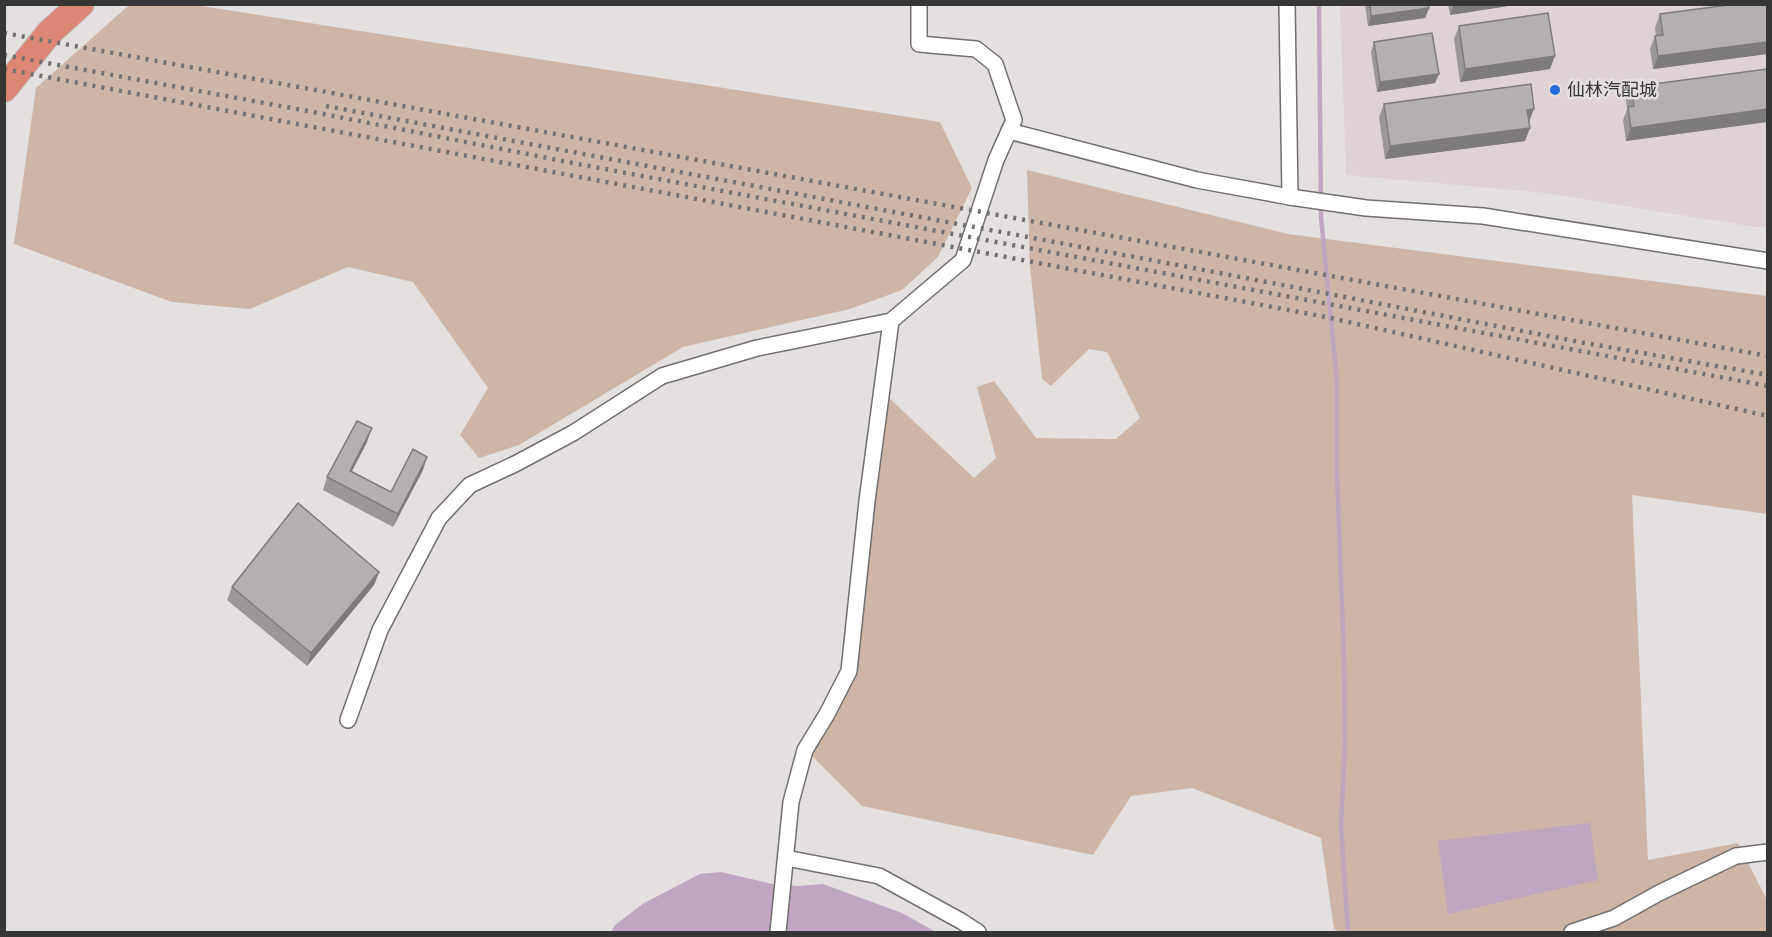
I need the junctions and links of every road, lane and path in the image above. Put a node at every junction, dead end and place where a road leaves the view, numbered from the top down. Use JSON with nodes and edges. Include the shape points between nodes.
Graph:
{"nodes":[{"id":1,"x":81,"y":4,"type":"edge"},
{"id":2,"x":919,"y":4,"type":"edge"},
{"id":3,"x":1287,"y":4,"type":"edge"},
{"id":4,"x":4,"y":89,"type":"edge"},
{"id":5,"x":1009,"y":131,"type":"junction"},
{"id":6,"x":1290,"y":197,"type":"junction"},
{"id":7,"x":1767,"y":261,"type":"edge"},
{"id":8,"x":891,"y":321,"type":"junction"},
{"id":9,"x":348,"y":720,"type":"dead end"},
{"id":10,"x":1767,"y":852,"type":"edge"},
{"id":11,"x":786,"y":858,"type":"junction"},
{"id":12,"x":778,"y":933,"type":"edge"},
{"id":13,"x":978,"y":933,"type":"edge"},
{"id":14,"x":1572,"y":933,"type":"edge"}],
"edges":[{"from":1,"to":4,"type":"highway","via":[[49,33]]},
{"from":2,"to":5,"type":"street","via":[[920,44],[976,49],[995,64],[1014,120]]},
{"from":3,"to":6,"type":"street"},
{"from":5,"to":6,"type":"street","via":[[1197,180]]},
{"from":5,"to":8,"type":"street","via":[[963,260]]},
{"from":6,"to":7,"type":"street","via":[[1366,208],[1483,216]]},
{"from":8,"to":9,"type":"street","via":[[757,348],[662,375],[573,433],[470,484],[439,518],[380,630]]},
{"from":8,"to":11,"type":"street","via":[[849,671],[805,750],[791,802]]},
{"from":10,"to":14,"type":"street","via":[[1736,855],[1614,918]]},
{"from":11,"to":12,"type":"street"},
{"from":11,"to":13,"type":"street","via":[[879,876]]}]}
